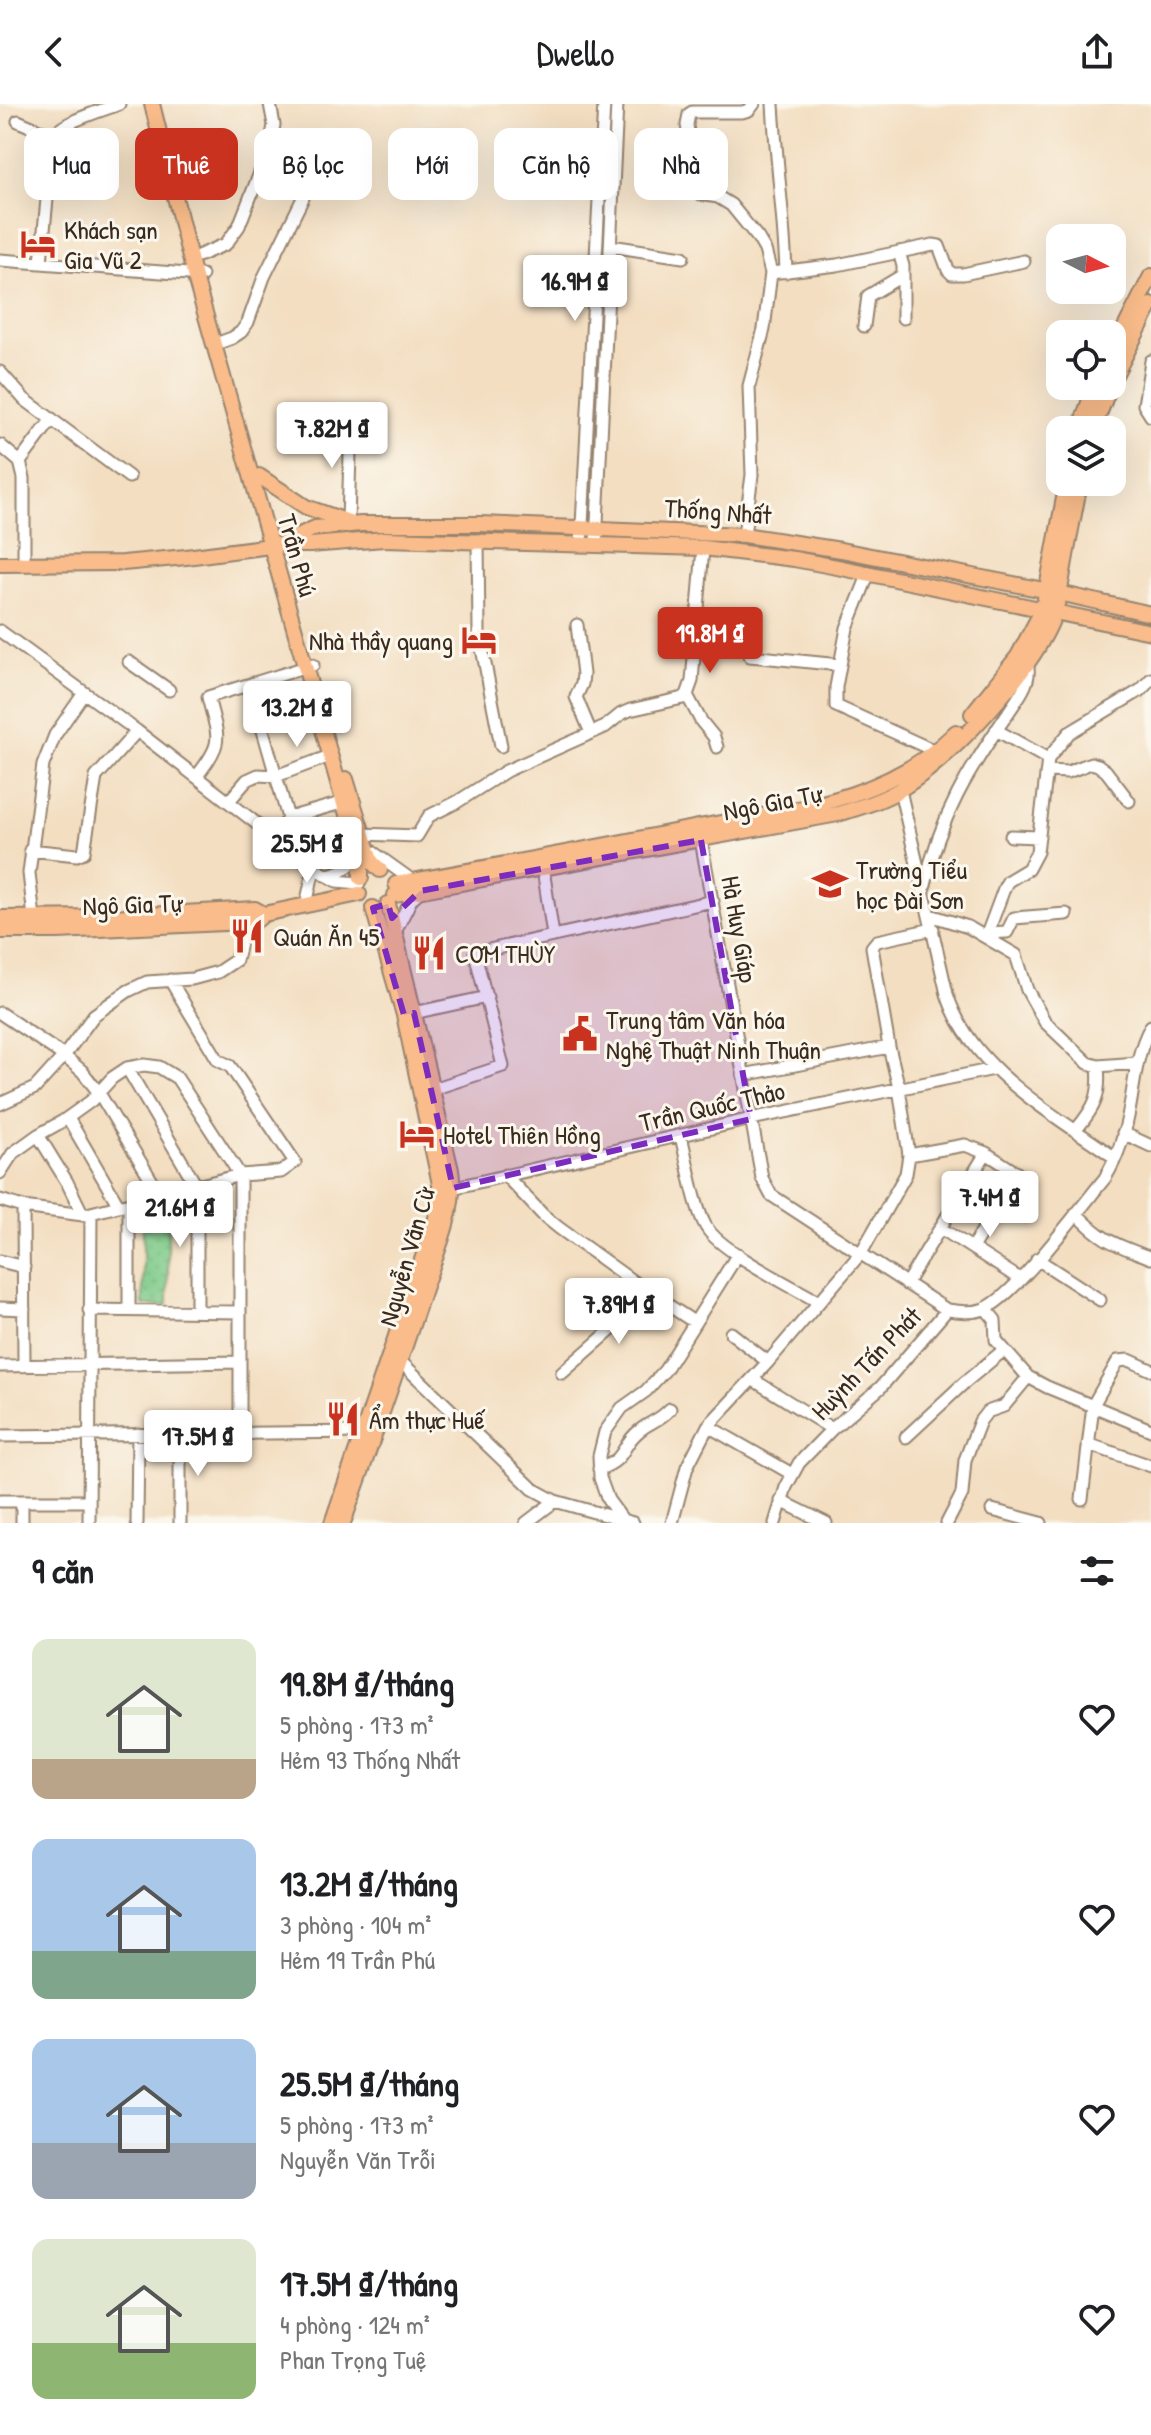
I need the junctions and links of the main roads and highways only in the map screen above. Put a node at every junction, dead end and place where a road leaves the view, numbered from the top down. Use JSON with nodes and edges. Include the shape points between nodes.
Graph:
{"nodes":[{"id":1,"x":152,"y":104,"type":"edge"},
{"id":2,"x":161,"y":104,"type":"edge"},
{"id":3,"x":198,"y":275,"type":"junction"},
{"id":4,"x":1151,"y":276,"type":"edge"},
{"id":5,"x":1150,"y":314,"type":"edge"},
{"id":6,"x":1126,"y":325,"type":"edge"},
{"id":7,"x":1126,"y":357,"type":"edge"},
{"id":8,"x":259,"y":476,"type":"junction"},
{"id":9,"x":1065,"y":496,"type":"edge"},
{"id":10,"x":1077,"y":496,"type":"edge"},
{"id":11,"x":355,"y":523,"type":"junction"},
{"id":12,"x":480,"y":524,"type":"junction"},
{"id":13,"x":706,"y":532,"type":"junction"},
{"id":14,"x":589,"y":536,"type":"junction"},
{"id":15,"x":361,"y":540,"type":"junction"},
{"id":16,"x":478,"y":540,"type":"junction"},
{"id":17,"x":274,"y":545,"type":"junction"},
{"id":18,"x":703,"y":548,"type":"junction"},
{"id":19,"x":841,"y":550,"type":"junction"},
{"id":20,"x":0,"y":564,"type":"edge"},
{"id":21,"x":837,"y":567,"type":"junction"},
{"id":22,"x":1053,"y":592,"type":"junction"},
{"id":23,"x":1049,"y":610,"type":"junction"},
{"id":24,"x":1151,"y":614,"type":"edge"},
{"id":25,"x":1151,"y":632,"type":"edge"},
{"id":26,"x":309,"y":667,"type":"junction"},
{"id":27,"x":899,"y":783,"type":"junction"},
{"id":28,"x":347,"y":801,"type":"junction"},
{"id":29,"x":362,"y":845,"type":"junction"},
{"id":30,"x":380,"y":870,"type":"junction"},
{"id":31,"x":360,"y":885,"type":"junction"},
{"id":32,"x":388,"y":898,"type":"junction"},
{"id":33,"x":264,"y":914,"type":"junction"},
{"id":34,"x":0,"y":918,"type":"edge"},
{"id":35,"x":34,"y":925,"type":"junction"},
{"id":36,"x":0,"y":931,"type":"edge"},
{"id":37,"x":409,"y":1014,"type":"junction"},
{"id":38,"x":369,"y":1432,"type":"junction"},
{"id":39,"x":332,"y":1523,"type":"edge"},
{"id":40,"x":343,"y":1523,"type":"edge"}],
"edges":[{"from":1,"to":3,"type":"main road","name":"Trần Phú"},
{"from":2,"to":3,"type":"main road","name":"Trần Phú","via":[[198,256]]},
{"from":3,"to":8,"type":"main road","name":"Trần Phú"},
{"from":3,"to":17,"type":"main road","name":"Trần Phú"},
{"from":4,"to":6,"type":"main road"},
{"from":5,"to":7,"type":"main road"},
{"from":8,"to":11,"type":"main road","via":[[306,507]]},
{"from":8,"to":17,"type":"main road","name":"Trần Phú"},
{"from":9,"to":22,"type":"main road"},
{"from":10,"to":22,"type":"main road"},
{"from":11,"to":12,"type":"main road","name":"Thống Nhất"},
{"from":11,"to":15,"type":"main road"},
{"from":11,"to":17,"type":"main road","name":"Thống Nhất","via":[[315,528]]},
{"from":12,"to":14,"type":"main road","name":"Thống Nhất"},
{"from":12,"to":16,"type":"main road"},
{"from":13,"to":14,"type":"main road","name":"Thống Nhất"},
{"from":13,"to":18,"type":"main road"},
{"from":13,"to":19,"type":"main road","name":"Thống Nhất"},
{"from":14,"to":16,"type":"main road","name":"Thống Nhất"},
{"from":14,"to":18,"type":"main road","name":"Thống Nhất"},
{"from":15,"to":16,"type":"main road","name":"Thống Nhất"},
{"from":15,"to":17,"type":"main road","name":"Thống Nhất"},
{"from":17,"to":20,"type":"main road","name":"Thống Nhất","via":[[123,563]]},
{"from":17,"to":26,"type":"main road","name":"Trần Phú"},
{"from":18,"to":21,"type":"main road","name":"Thống Nhất"},
{"from":19,"to":21,"type":"main road"},
{"from":19,"to":22,"type":"main road","name":"Thống Nhất"},
{"from":21,"to":23,"type":"main road","name":"Thống Nhất"},
{"from":22,"to":23,"type":"main road","name":"Ngô Gia Tự"},
{"from":22,"to":24,"type":"main road","name":"Thống Nhất"},
{"from":23,"to":25,"type":"main road","name":"Thống Nhất"},
{"from":23,"to":27,"type":"main road","name":"Ngô Gia Tự","via":[[1003,678],[953,735]]},
{"from":23,"to":27,"type":"main road","name":"Ngô Gia Tự","via":[[1047,632],[1027,663],[957,745]]},
{"from":26,"to":28,"type":"main road","name":"Trần Phú"},
{"from":26,"to":28,"type":"main road","name":"Trần Phú","via":[[330,756]]},
{"from":27,"to":32,"type":"main road","name":"Ngô Gia Tự","via":[[790,817],[417,886]]},
{"from":28,"to":29,"type":"main road","name":"Trần Phú"},
{"from":29,"to":30,"type":"main road","name":"Trần Phú"},
{"from":29,"to":31,"type":"main road","name":"Trần Phú"},
{"from":30,"to":31,"type":"main road","via":[[369,872]]},
{"from":30,"to":32,"type":"main road","via":[[390,875]]},
{"from":31,"to":32,"type":"main road","via":[[364,903]]},
{"from":31,"to":33,"type":"main road","name":"Ngô Gia Tự"},
{"from":32,"to":37,"type":"main road","name":"Nguyễn Văn Cừ"},
{"from":32,"to":37,"type":"main road","name":"Nguyễn Văn Cừ"},
{"from":33,"to":35,"type":"main road","name":"Ngô Gia Tự","via":[[255,909]]},
{"from":33,"to":35,"type":"main road","name":"Ngô Gia Tự","via":[[245,922]]},
{"from":34,"to":35,"type":"main road","name":"Ngô Gia Tự"},
{"from":35,"to":36,"type":"main road","name":"Ngô Gia Tự"},
{"from":37,"to":38,"type":"main road","name":"Nguyễn Văn Cừ","via":[[447,1189],[446,1221]]},
{"from":38,"to":39,"type":"main road","name":"Nguyễn Văn Cừ"},
{"from":38,"to":40,"type":"main road","name":"Nguyễn Văn Cừ"}]}
